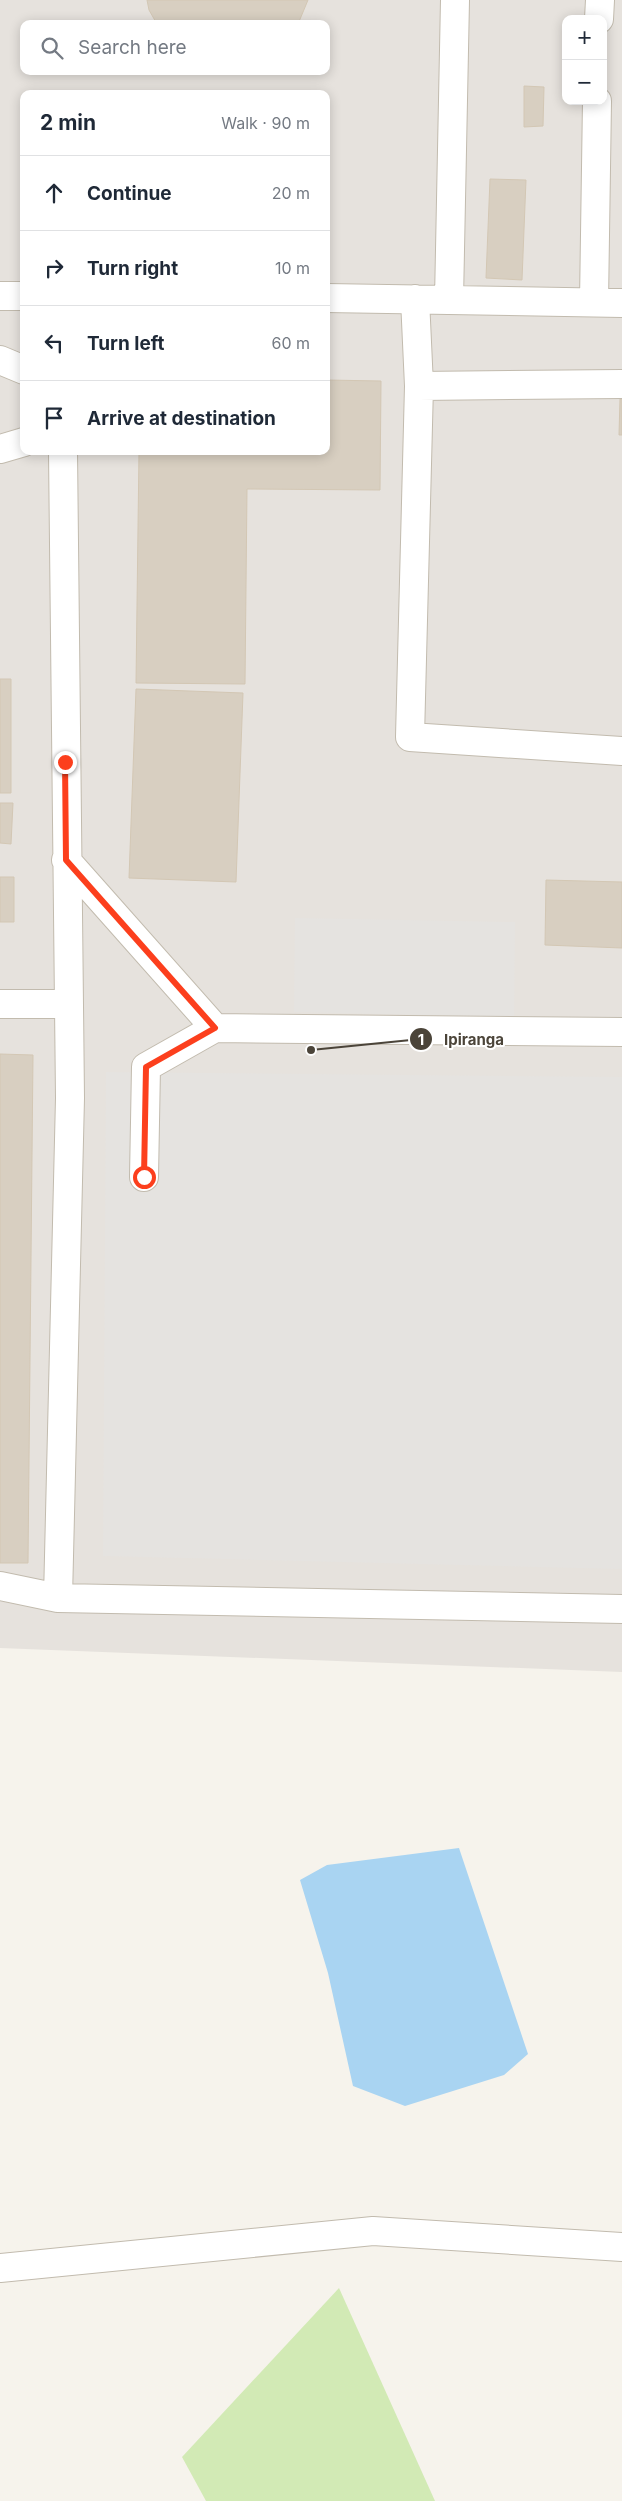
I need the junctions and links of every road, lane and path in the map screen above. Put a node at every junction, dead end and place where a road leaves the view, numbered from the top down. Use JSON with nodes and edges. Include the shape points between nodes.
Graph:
{"nodes":[{"id":1,"x":455,"y":0,"type":"edge"},
{"id":2,"x":600,"y":0,"type":"edge"},
{"id":3,"x":599,"y":15,"type":"edge"},
{"id":4,"x":597,"y":105,"type":"edge"},
{"id":5,"x":0,"y":296,"type":"edge"},
{"id":6,"x":20,"y":296,"type":"edge"},
{"id":7,"x":330,"y":298,"type":"edge"},
{"id":8,"x":415,"y":299,"type":"junction"},
{"id":9,"x":449,"y":300,"type":"junction"},
{"id":10,"x":594,"y":302,"type":"junction"},
{"id":11,"x":622,"y":303,"type":"edge"},
{"id":12,"x":0,"y":360,"type":"edge"},
{"id":13,"x":20,"y":368,"type":"edge"},
{"id":14,"x":622,"y":384,"type":"edge"},
{"id":15,"x":418,"y":386,"type":"junction"},
{"id":16,"x":20,"y":443,"type":"edge"},
{"id":17,"x":0,"y":449,"type":"edge"},
{"id":18,"x":63,"y":455,"type":"edge"},
{"id":19,"x":622,"y":751,"type":"edge"},
{"id":20,"x":66,"y":860,"type":"junction"},
{"id":21,"x":0,"y":1004,"type":"edge"},
{"id":22,"x":69,"y":1004,"type":"junction"},
{"id":23,"x":215,"y":1028,"type":"junction"},
{"id":24,"x":622,"y":1032,"type":"edge"},
{"id":25,"x":144,"y":1177,"type":"dead end"},
{"id":26,"x":0,"y":1586,"type":"edge"},
{"id":27,"x":58,"y":1598,"type":"junction"},
{"id":28,"x":622,"y":1609,"type":"edge"},
{"id":29,"x":622,"y":2247,"type":"edge"},
{"id":30,"x":0,"y":2268,"type":"edge"}],
"edges":[{"from":1,"to":9,"type":"street"},
{"from":2,"to":3,"type":"street"},
{"from":4,"to":10,"type":"street"},
{"from":5,"to":6,"type":"street"},
{"from":7,"to":8,"type":"street"},
{"from":8,"to":9,"type":"street"},
{"from":8,"to":15,"type":"street"},
{"from":9,"to":10,"type":"street"},
{"from":10,"to":11,"type":"street"},
{"from":12,"to":13,"type":"street"},
{"from":14,"to":15,"type":"street"},
{"from":15,"to":19,"type":"street","via":[[410,737]]},
{"from":16,"to":17,"type":"street"},
{"from":18,"to":20,"type":"street"},
{"from":20,"to":22,"type":"street"},
{"from":20,"to":23,"type":"street"},
{"from":21,"to":22,"type":"street"},
{"from":22,"to":27,"type":"street","via":[[70,1098]]},
{"from":23,"to":24,"type":"street"},
{"from":23,"to":25,"type":"street","via":[[146,1067]]},
{"from":26,"to":27,"type":"street"},
{"from":27,"to":28,"type":"street"},
{"from":29,"to":30,"type":"street","via":[[373,2232]]}]}
